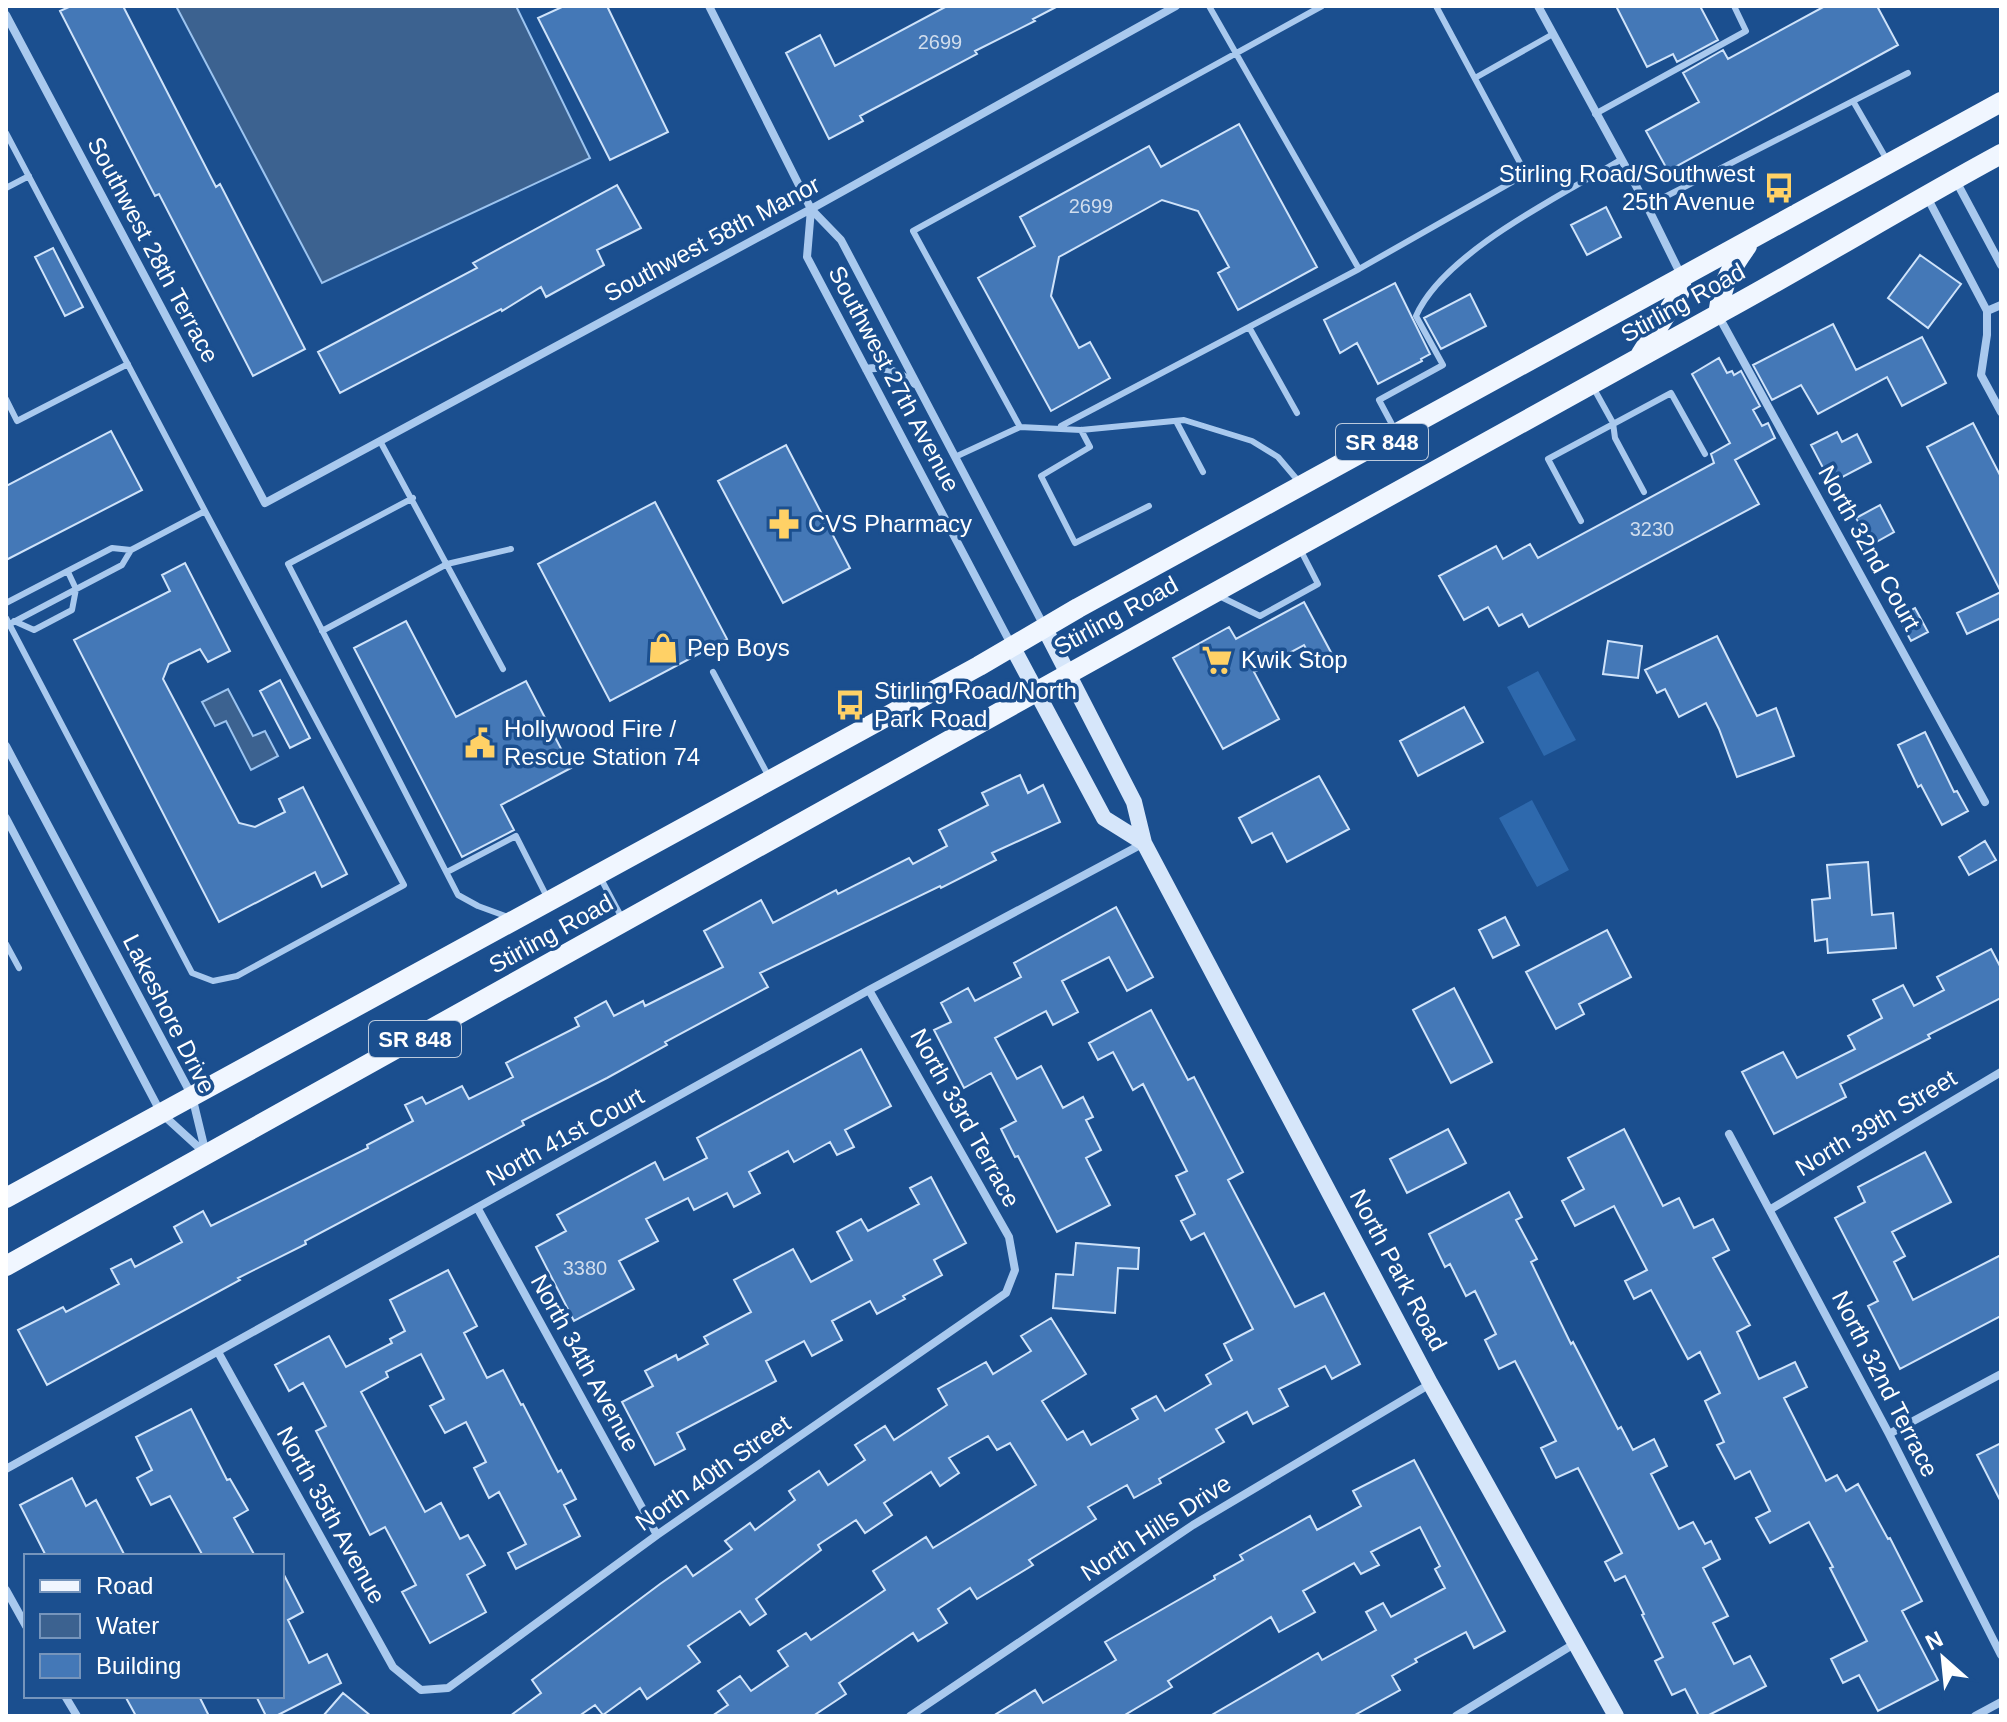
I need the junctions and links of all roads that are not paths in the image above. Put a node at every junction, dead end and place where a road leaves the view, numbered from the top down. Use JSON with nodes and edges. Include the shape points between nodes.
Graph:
{"nodes":[{"id":1,"x":709,"y":6,"type":"edge"},
{"id":2,"x":1176,"y":6,"type":"edge"},
{"id":3,"x":1209,"y":6,"type":"edge"},
{"id":4,"x":1322,"y":6,"type":"edge"},
{"id":5,"x":1436,"y":6,"type":"edge"},
{"id":6,"x":1538,"y":6,"type":"edge"},
{"id":7,"x":1734,"y":6,"type":"edge"},
{"id":8,"x":6,"y":15,"type":"edge"},
{"id":9,"x":1553,"y":34,"type":"junction"},
{"id":10,"x":1237,"y":54,"type":"junction"},
{"id":11,"x":1908,"y":73,"type":"dead end"},
{"id":12,"x":1475,"y":78,"type":"junction"},
{"id":13,"x":1853,"y":101,"type":"junction"},
{"id":14,"x":2001,"y":102,"type":"edge"},
{"id":15,"x":1595,"y":114,"type":"junction"},
{"id":16,"x":6,"y":133,"type":"edge"},
{"id":17,"x":2001,"y":154,"type":"edge"},
{"id":18,"x":1622,"y":159,"type":"junction"},
{"id":19,"x":1889,"y":163,"type":"junction"},
{"id":20,"x":29,"y":176,"type":"junction"},
{"id":21,"x":1955,"y":179,"type":"junction"},
{"id":22,"x":6,"y":188,"type":"edge"},
{"id":23,"x":1925,"y":195,"type":"junction"},
{"id":24,"x":1647,"y":206,"type":"junction"},
{"id":25,"x":811,"y":209,"type":"junction"},
{"id":26,"x":1752,"y":239,"type":"junction"},
{"id":27,"x":2001,"y":265,"type":"edge"},
{"id":28,"x":1359,"y":269,"type":"junction"},
{"id":29,"x":1682,"y":278,"type":"junction"},
{"id":30,"x":2001,"y":305,"type":"edge"},
{"id":31,"x":1987,"y":311,"type":"junction"},
{"id":32,"x":1718,"y":315,"type":"junction"},
{"id":33,"x":1249,"y":327,"type":"junction"},
{"id":34,"x":1639,"y":357,"type":"junction"},
{"id":35,"x":128,"y":364,"type":"junction"},
{"id":36,"x":866,"y":369,"type":"junction"},
{"id":37,"x":1591,"y":384,"type":"junction"},
{"id":38,"x":919,"y":387,"type":"junction"},
{"id":39,"x":6,"y":399,"type":"edge"},
{"id":40,"x":2001,"y":412,"type":"edge"},
{"id":41,"x":1297,"y":413,"type":"dead end"},
{"id":42,"x":1176,"y":421,"type":"junction"},
{"id":43,"x":1613,"y":423,"type":"junction"},
{"id":44,"x":1020,"y":427,"type":"junction"},
{"id":45,"x":1060,"y":427,"type":"junction"},
{"id":46,"x":1081,"y":430,"type":"junction"},
{"id":47,"x":1397,"y":433,"type":"junction"},
{"id":48,"x":380,"y":441,"type":"junction"},
{"id":49,"x":1705,"y":454,"type":"dead end"},
{"id":50,"x":955,"y":457,"type":"junction"},
{"id":51,"x":1203,"y":472,"type":"dead end"},
{"id":52,"x":1302,"y":485,"type":"junction"},
{"id":53,"x":1644,"y":492,"type":"dead end"},
{"id":54,"x":413,"y":498,"type":"junction"},
{"id":55,"x":265,"y":503,"type":"joint"},
{"id":56,"x":1149,"y":506,"type":"dead end"},
{"id":57,"x":205,"y":511,"type":"junction"},
{"id":58,"x":1581,"y":521,"type":"dead end"},
{"id":59,"x":1298,"y":545,"type":"junction"},
{"id":60,"x":511,"y":549,"type":"dead end"},
{"id":61,"x":131,"y":550,"type":"junction"},
{"id":62,"x":447,"y":564,"type":"junction"},
{"id":63,"x":68,"y":572,"type":"junction"},
{"id":64,"x":76,"y":589,"type":"junction"},
{"id":65,"x":1212,"y":593,"type":"junction"},
{"id":66,"x":6,"y":603,"type":"edge"},
{"id":67,"x":9,"y":622,"type":"edge"},
{"id":68,"x":1044,"y":627,"type":"junction"},
{"id":69,"x":322,"y":631,"type":"junction"},
{"id":70,"x":1012,"y":646,"type":"junction"},
{"id":71,"x":503,"y":669,"type":"dead end"},
{"id":72,"x":713,"y":672,"type":"dead end"},
{"id":73,"x":1067,"y":673,"type":"junction"},
{"id":74,"x":1035,"y":691,"type":"junction"},
{"id":75,"x":6,"y":746,"type":"edge"},
{"id":76,"x":10,"y":761,"type":"edge"},
{"id":77,"x":771,"y":780,"type":"junction"},
{"id":78,"x":1985,"y":802,"type":"dead end"},
{"id":79,"x":6,"y":818,"type":"edge"},
{"id":80,"x":1144,"y":843,"type":"junction"},
{"id":81,"x":447,"y":872,"type":"junction"},
{"id":82,"x":598,"y":874,"type":"junction"},
{"id":83,"x":549,"y":901,"type":"junction"},
{"id":84,"x":516,"y":919,"type":"junction"},
{"id":85,"x":624,"y":923,"type":"junction"},
{"id":86,"x":6,"y":944,"type":"edge"},
{"id":87,"x":19,"y":968,"type":"dead end"},
{"id":88,"x":869,"y":990,"type":"junction"},
{"id":89,"x":2001,"y":1072,"type":"edge"},
{"id":90,"x":192,"y":1096,"type":"junction"},
{"id":91,"x":161,"y":1113,"type":"junction"},
{"id":92,"x":1729,"y":1134,"type":"dead end"},
{"id":93,"x":206,"y":1155,"type":"junction"},
{"id":94,"x":6,"y":1198,"type":"edge"},
{"id":95,"x":478,"y":1209,"type":"junction"},
{"id":96,"x":1771,"y":1209,"type":"junction"},
{"id":97,"x":6,"y":1266,"type":"edge"},
{"id":98,"x":1015,"y":1270,"type":"joint"},
{"id":99,"x":218,"y":1352,"type":"junction"},
{"id":100,"x":2001,"y":1374,"type":"edge"},
{"id":101,"x":1430,"y":1383,"type":"junction"},
{"id":102,"x":1889,"y":1434,"type":"junction"},
{"id":103,"x":6,"y":1469,"type":"edge"},
{"id":104,"x":657,"y":1535,"type":"junction"},
{"id":105,"x":6,"y":1590,"type":"edge"},
{"id":106,"x":24,"y":1622,"type":"edge"},
{"id":107,"x":1574,"y":1644,"type":"junction"},
{"id":108,"x":2001,"y":1655,"type":"edge"},
{"id":109,"x":421,"y":1690,"type":"joint"},
{"id":110,"x":66,"y":1698,"type":"edge"},
{"id":111,"x":2001,"y":1702,"type":"edge"},
{"id":112,"x":77,"y":1716,"type":"edge"},
{"id":113,"x":910,"y":1716,"type":"edge"},
{"id":114,"x":1456,"y":1716,"type":"edge"},
{"id":115,"x":1616,"y":1716,"type":"edge"},
{"id":116,"x":1975,"y":1716,"type":"edge"}],
"edges":[{"from":1,"to":25,"type":"street","name":"Southwest 27th Avenue"},
{"from":2,"to":25,"type":"street","name":"Southwest 58th Manor"},
{"from":3,"to":10,"type":"lane"},
{"from":4,"to":10,"type":"lane"},
{"from":5,"to":12,"type":"lane"},
{"from":6,"to":9,"type":"street"},
{"from":7,"to":15,"type":"lane","via":[[1746,31]]},
{"from":8,"to":55,"type":"street","name":"Southwest 28th Terrace"},
{"from":9,"to":12,"type":"lane"},
{"from":9,"to":15,"type":"street"},
{"from":10,"to":28,"type":"lane"},
{"from":10,"to":44,"type":"lane","via":[[913,231]]},
{"from":11,"to":13,"type":"lane"},
{"from":12,"to":28,"type":"lane","via":[[1526,174]]},
{"from":13,"to":19,"type":"lane"},
{"from":13,"to":24,"type":"lane"},
{"from":14,"to":19,"type":"main road","name":"Stirling Road","number":"SR 848"},
{"from":15,"to":18,"type":"street"},
{"from":16,"to":20,"type":"lane"},
{"from":17,"to":21,"type":"main road","name":"Stirling Road","number":"SR 848"},
{"from":18,"to":24,"type":"street"},
{"from":18,"to":47,"type":"lane","via":[[1476,247],[1424,298],[1416,316],[1443,365],[1379,400]]},
{"from":19,"to":26,"type":"main road","name":"Stirling Road","number":"SR 848"},
{"from":20,"to":22,"type":"lane"},
{"from":20,"to":35,"type":"lane"},
{"from":21,"to":23,"type":"main road","name":"Stirling Road","number":"SR 848"},
{"from":21,"to":27,"type":"street"},
{"from":23,"to":31,"type":"street"},
{"from":23,"to":32,"type":"main road","name":"Stirling Road","number":"SR 848"},
{"from":24,"to":29,"type":"street"},
{"from":25,"to":36,"type":"street","name":"Southwest 27th Avenue","via":[[807,257]]},
{"from":25,"to":38,"type":"street","name":"Southwest 27th Avenue","via":[[841,240]]},
{"from":25,"to":48,"type":"street","name":"Southwest 58th Manor"},
{"from":26,"to":29,"type":"main road","name":"Stirling Road","number":"SR 848"},
{"from":26,"to":32,"type":"main road","via":[[1728,272]]},
{"from":28,"to":33,"type":"lane"},
{"from":29,"to":34,"type":"main road","via":[[1679,294]]},
{"from":29,"to":47,"type":"main road","name":"Stirling Road","number":"SR 848"},
{"from":30,"to":31,"type":"street"},
{"from":31,"to":40,"type":"street","via":[[1981,375]]},
{"from":32,"to":34,"type":"main road","name":"Stirling Road","number":"SR 848"},
{"from":32,"to":78,"type":"street","name":"North 32nd Court"},
{"from":33,"to":41,"type":"lane"},
{"from":33,"to":45,"type":"lane"},
{"from":34,"to":37,"type":"main road","name":"Stirling Road","number":"SR 848"},
{"from":35,"to":39,"type":"lane","via":[[17,421]]},
{"from":35,"to":57,"type":"lane"},
{"from":36,"to":38,"type":"street","via":[[881,366]]},
{"from":36,"to":70,"type":"street","name":"Southwest 27th Avenue"},
{"from":37,"to":43,"type":"lane"},
{"from":37,"to":59,"type":"main road","name":"Stirling Road","number":"SR 848"},
{"from":38,"to":50,"type":"street","name":"Southwest 27th Avenue"},
{"from":42,"to":46,"type":"lane"},
{"from":42,"to":51,"type":"lane"},
{"from":42,"to":52,"type":"lane","via":[[1252,441],[1278,457]]},
{"from":43,"to":49,"type":"lane","via":[[1671,393]]},
{"from":43,"to":53,"type":"lane","via":[[1615,438]]},
{"from":43,"to":58,"type":"lane","via":[[1548,459]]},
{"from":44,"to":45,"type":"lane"},
{"from":44,"to":50,"type":"lane"},
{"from":45,"to":46,"type":"lane"},
{"from":46,"to":56,"type":"lane","via":[[1090,447],[1041,476],[1075,543]]},
{"from":47,"to":52,"type":"main road","name":"Stirling Road","number":"SR 848"},
{"from":48,"to":54,"type":"lane"},
{"from":48,"to":55,"type":"street","name":"Southwest 58th Manor"},
{"from":50,"to":68,"type":"street","name":"Southwest 27th Avenue"},
{"from":52,"to":68,"type":"main road","name":"Stirling Road","number":"SR 848"},
{"from":54,"to":62,"type":"lane"},
{"from":54,"to":69,"type":"lane","via":[[288,564]]},
{"from":57,"to":61,"type":"lane"},
{"from":57,"to":67,"type":"lane","via":[[404,885],[237,976],[213,981],[192,973]]},
{"from":59,"to":65,"type":"main road","name":"Stirling Road","number":"SR 848"},
{"from":59,"to":65,"type":"lane","via":[[1318,584],[1260,616]]},
{"from":60,"to":62,"type":"lane"},
{"from":61,"to":63,"type":"lane","via":[[112,548]]},
{"from":61,"to":64,"type":"lane","via":[[122,565]]},
{"from":62,"to":69,"type":"lane"},
{"from":62,"to":71,"type":"lane"},
{"from":63,"to":64,"type":"lane"},
{"from":63,"to":66,"type":"lane"},
{"from":64,"to":67,"type":"lane"},
{"from":64,"to":67,"type":"lane","via":[[72,610],[34,630]]},
{"from":65,"to":73,"type":"main road","name":"Stirling Road","number":"SR 848"},
{"from":68,"to":70,"type":"main road","name":"Stirling Road","number":"SR 848"},
{"from":68,"to":73,"type":"street","name":"North Park Road"},
{"from":69,"to":81,"type":"lane"},
{"from":70,"to":74,"type":"street"},
{"from":70,"to":77,"type":"main road","name":"Stirling Road","number":"SR 848"},
{"from":72,"to":77,"type":"lane"},
{"from":73,"to":74,"type":"main road","name":"Stirling Road","number":"SR 848"},
{"from":73,"to":80,"type":"street","name":"North Park Road","via":[[1134,802]]},
{"from":74,"to":80,"type":"street","via":[[1104,818]]},
{"from":74,"to":85,"type":"main road","name":"Stirling Road","number":"SR 848"},
{"from":75,"to":76,"type":"street","name":"Lakeshore Drive"},
{"from":76,"to":90,"type":"street","name":"Lakeshore Drive"},
{"from":77,"to":82,"type":"main road","name":"Stirling Road","number":"SR 848"},
{"from":79,"to":91,"type":"street","name":"Lakeshore Drive"},
{"from":80,"to":88,"type":"street","name":"North 41st Court"},
{"from":80,"to":101,"type":"street","name":"North Park Road"},
{"from":81,"to":83,"type":"lane","via":[[516,836]]},
{"from":81,"to":84,"type":"lane","via":[[458,895]]},
{"from":82,"to":83,"type":"main road","name":"Stirling Road","number":"SR 848"},
{"from":82,"to":85,"type":"lane"},
{"from":83,"to":84,"type":"main road","name":"Stirling Road","number":"SR 848"},
{"from":84,"to":90,"type":"main road","name":"Stirling Road","number":"SR 848"},
{"from":85,"to":93,"type":"main road","name":"Stirling Road","number":"SR 848"},
{"from":86,"to":87,"type":"lane"},
{"from":88,"to":95,"type":"street","name":"North 41st Court"},
{"from":88,"to":98,"type":"street","name":"North 33rd Terrace","via":[[1009,1237]]},
{"from":89,"to":96,"type":"street","name":"North 39th Street"},
{"from":90,"to":91,"type":"main road","name":"Stirling Road","number":"SR 848"},
{"from":90,"to":93,"type":"street","name":"Lakeshore Drive"},
{"from":91,"to":93,"type":"street","name":"Lakeshore Drive"},
{"from":91,"to":94,"type":"main road","name":"Stirling Road","number":"SR 848"},
{"from":92,"to":96,"type":"street","name":"North 32nd Terrace"},
{"from":93,"to":97,"type":"main road","name":"Stirling Road","number":"SR 848"},
{"from":95,"to":99,"type":"street","name":"North 41st Court"},
{"from":95,"to":104,"type":"street","name":"North 34th Avenue"},
{"from":96,"to":102,"type":"street","name":"North 32nd Terrace"},
{"from":98,"to":104,"type":"street","name":"North 40th Street","via":[[1006,1293]]},
{"from":99,"to":103,"type":"street","name":"North 41st Court"},
{"from":99,"to":109,"type":"street","name":"North 35th Avenue","via":[[393,1667]]},
{"from":100,"to":102,"type":"street"},
{"from":101,"to":107,"type":"street","name":"North Park Road"},
{"from":101,"to":113,"type":"street","name":"North Hills Drive","via":[[1193,1525]]},
{"from":102,"to":108,"type":"street","name":"North 32nd Terrace"},
{"from":104,"to":109,"type":"street","name":"North 40th Street","via":[[448,1688]]},
{"from":105,"to":106,"type":"street"},
{"from":107,"to":114,"type":"street"},
{"from":107,"to":115,"type":"street","name":"North Park Road"},
{"from":110,"to":112,"type":"street"},
{"from":111,"to":116,"type":"street"}]}
